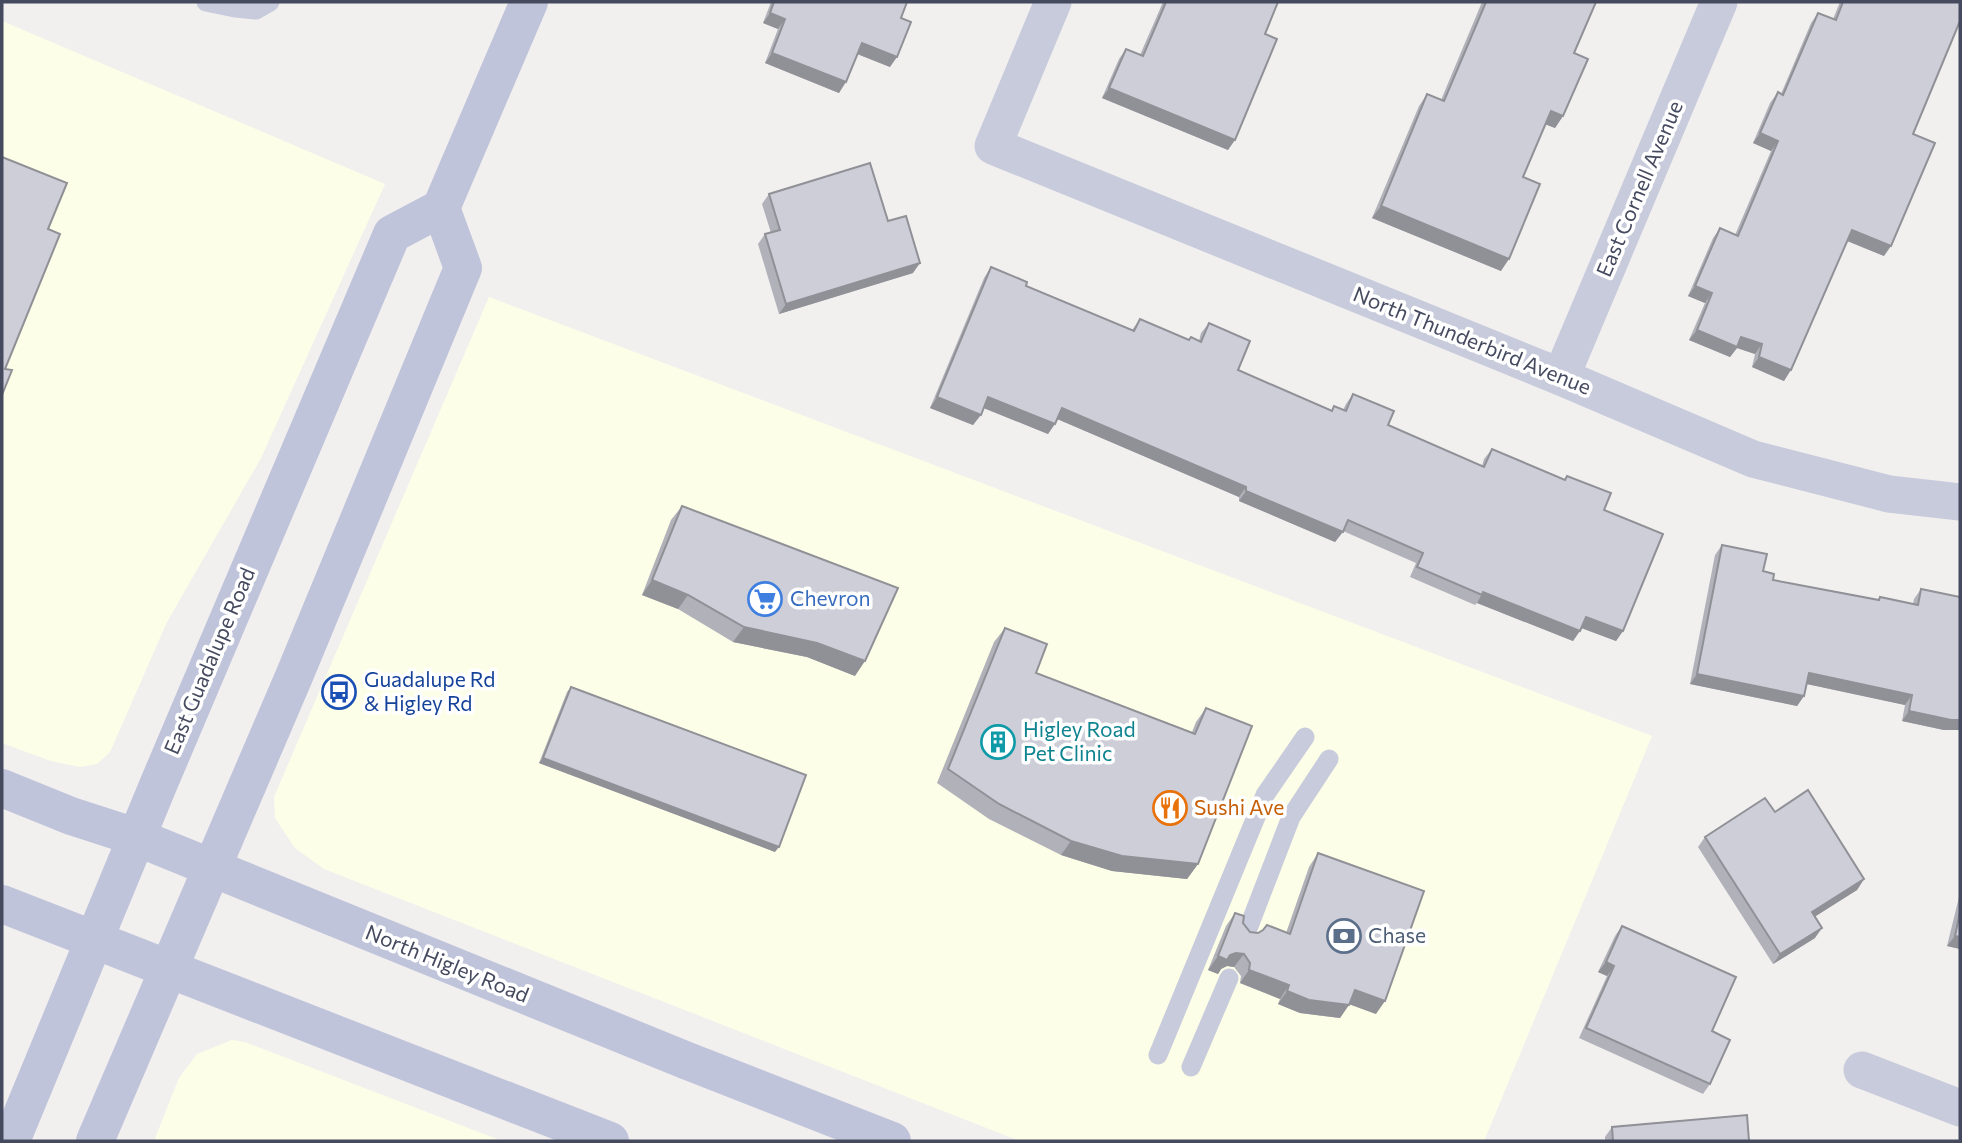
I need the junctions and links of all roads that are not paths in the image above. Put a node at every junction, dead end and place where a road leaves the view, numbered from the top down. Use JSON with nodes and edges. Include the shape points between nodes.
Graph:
{"nodes":[{"id":1,"x":206,"y":2,"type":"edge"},
{"id":2,"x":270,"y":2,"type":"edge"},
{"id":3,"x":530,"y":2,"type":"edge"},
{"id":4,"x":1053,"y":2,"type":"edge"},
{"id":5,"x":1719,"y":2,"type":"edge"},
{"id":6,"x":441,"y":208,"type":"junction"},
{"id":7,"x":1561,"y":377,"type":"junction"},
{"id":8,"x":1960,"y":502,"type":"edge"},
{"id":9,"x":1305,"y":737,"type":"dead end"},
{"id":10,"x":1329,"y":759,"type":"dead end"},
{"id":11,"x":2,"y":788,"type":"edge"},
{"id":12,"x":136,"y":837,"type":"junction"},
{"id":13,"x":213,"y":869,"type":"junction"},
{"id":14,"x":2,"y":904,"type":"edge"},
{"id":15,"x":1246,"y":934,"type":"edge"},
{"id":16,"x":94,"y":940,"type":"junction"},
{"id":17,"x":169,"y":969,"type":"junction"},
{"id":18,"x":1229,"y":978,"type":"edge"},
{"id":19,"x":1158,"y":1055,"type":"dead end"},
{"id":20,"x":1191,"y":1067,"type":"dead end"},
{"id":21,"x":1862,"y":1070,"type":"dead end"},
{"id":22,"x":1960,"y":1108,"type":"edge"},
{"id":23,"x":11,"y":1141,"type":"edge"},
{"id":24,"x":95,"y":1141,"type":"edge"},
{"id":25,"x":610,"y":1141,"type":"edge"},
{"id":26,"x":892,"y":1141,"type":"edge"}],
"edges":[{"from":1,"to":2,"type":"lane","via":[[256,10]]},
{"from":3,"to":6,"type":"main road"},
{"from":4,"to":7,"type":"street","name":"North Thunderbird Avenue","via":[[993,146]]},
{"from":5,"to":7,"type":"street","name":"East Cornell Avenue"},
{"from":6,"to":12,"type":"main road","name":"East Guadalupe Road","via":[[392,234]]},
{"from":6,"to":13,"type":"main road","via":[[463,268]]},
{"from":7,"to":8,"type":"street","name":"North Thunderbird Avenue","via":[[1753,459],[1889,494]]},
{"from":9,"to":19,"type":"lane","via":[[1265,795]]},
{"from":10,"to":15,"type":"lane","via":[[1291,817]]},
{"from":11,"to":12,"type":"main road","name":"North Higley Road"},
{"from":12,"to":13,"type":"main road","name":"North Higley Road"},
{"from":12,"to":16,"type":"main road","name":"East Guadalupe Road"},
{"from":13,"to":17,"type":"main road"},
{"from":13,"to":26,"type":"main road","name":"North Higley Road"},
{"from":14,"to":16,"type":"main road"},
{"from":16,"to":17,"type":"main road"},
{"from":16,"to":23,"type":"main road","name":"East Guadalupe Road"},
{"from":17,"to":24,"type":"main road"},
{"from":17,"to":25,"type":"main road"},
{"from":18,"to":20,"type":"lane"},
{"from":21,"to":22,"type":"street"}]}
